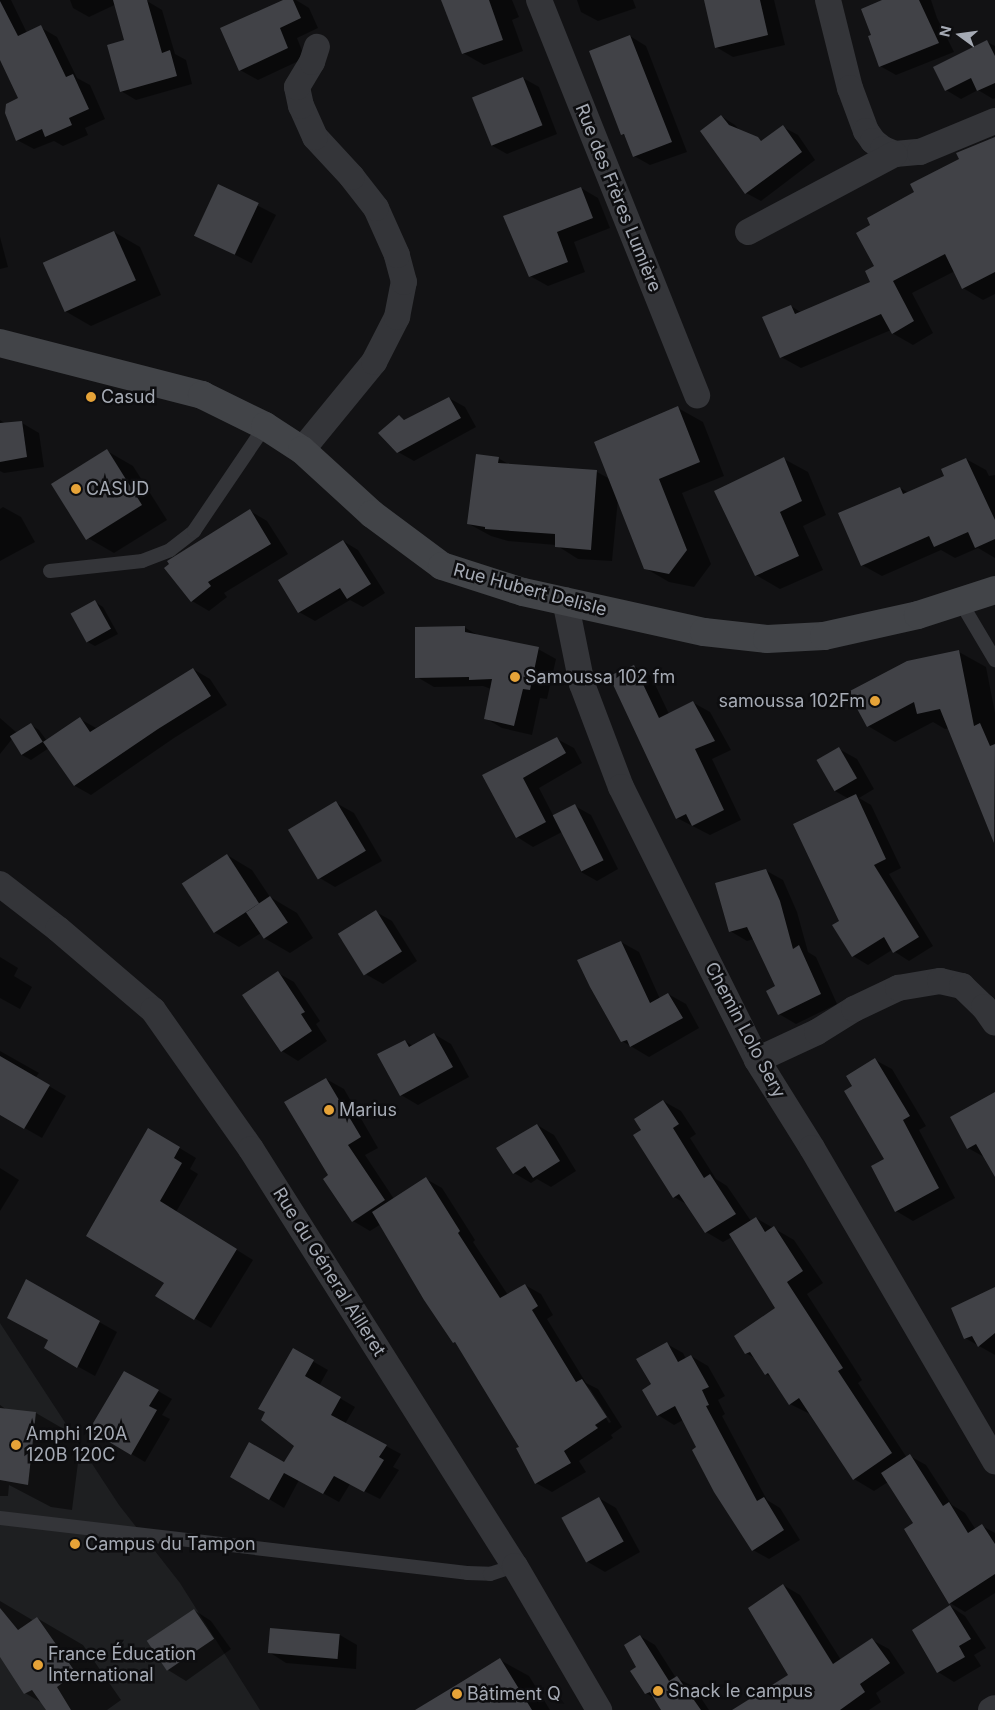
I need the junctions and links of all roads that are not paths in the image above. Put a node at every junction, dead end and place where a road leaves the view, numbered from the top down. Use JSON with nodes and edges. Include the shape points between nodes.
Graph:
{"nodes":[{"id":1,"x":539,"y":0,"type":"edge"},
{"id":2,"x":828,"y":0,"type":"edge"},
{"id":3,"x":317,"y":47,"type":"dead end"},
{"id":4,"x":995,"y":121,"type":"edge"},
{"id":5,"x":895,"y":154,"type":"junction"},
{"id":6,"x":748,"y":232,"type":"dead end"},
{"id":7,"x":0,"y":343,"type":"edge"},
{"id":8,"x":697,"y":396,"type":"dead end"},
{"id":9,"x":265,"y":426,"type":"junction"},
{"id":10,"x":302,"y":450,"type":"junction"},
{"id":11,"x":50,"y":571,"type":"dead end"},
{"id":12,"x":995,"y":590,"type":"edge"},
{"id":13,"x":565,"y":600,"type":"junction"},
{"id":14,"x":960,"y":601,"type":"junction"},
{"id":15,"x":995,"y":660,"type":"edge"},
{"id":16,"x":0,"y":884,"type":"edge"},
{"id":17,"x":995,"y":1023,"type":"edge"},
{"id":18,"x":757,"y":1060,"type":"junction"},
{"id":19,"x":995,"y":1461,"type":"edge"},
{"id":20,"x":0,"y":1518,"type":"edge"},
{"id":21,"x":515,"y":1566,"type":"junction"},
{"id":22,"x":995,"y":1708,"type":"edge"},
{"id":23,"x":599,"y":1710,"type":"edge"},
{"id":24,"x":991,"y":1710,"type":"edge"}],
"edges":[{"from":1,"to":8,"type":"street","name":"Rue des Frères Lumière"},
{"from":2,"to":5,"type":"street","via":[[850,88],[866,131],[883,150]]},
{"from":3,"to":10,"type":"street","via":[[297,87],[301,106],[315,137],[376,208],[397,255],[404,282],[397,317],[374,362]]},
{"from":4,"to":5,"type":"street","via":[[920,152]]},
{"from":5,"to":6,"type":"street"},
{"from":7,"to":9,"type":"main road","name":"Rue Hubert Delisle","via":[[202,395]]},
{"from":9,"to":10,"type":"main road","name":"Rue Hubert Delisle"},
{"from":9,"to":11,"type":"lane","via":[[194,531],[170,550],[142,561]]},
{"from":10,"to":13,"type":"main road","name":"Rue Hubert Delisle","via":[[372,514],[442,566],[523,592]]},
{"from":12,"to":14,"type":"main road","name":"Rue Hubert Delisle"},
{"from":13,"to":14,"type":"main road","name":"Rue Hubert Delisle","via":[[704,632],[767,639],[824,636],[918,615]]},
{"from":13,"to":18,"type":"street","name":"Chemin Lolo Sery","via":[[582,684],[621,787]]},
{"from":14,"to":15,"type":"lane"},
{"from":16,"to":21,"type":"street","name":"Rue du Géneral Ailleret","via":[[153,1010],[251,1149]]},
{"from":17,"to":18,"type":"street","via":[[962,986],[940,980],[898,988]]},
{"from":18,"to":19,"type":"street","name":"Chemin Lolo Sery"},
{"from":20,"to":21,"type":"lane","via":[[467,1573],[490,1574]]},
{"from":21,"to":23,"type":"street","name":"Rue du Géneral Ailleret"},
{"from":22,"to":24,"type":"street"}]}
